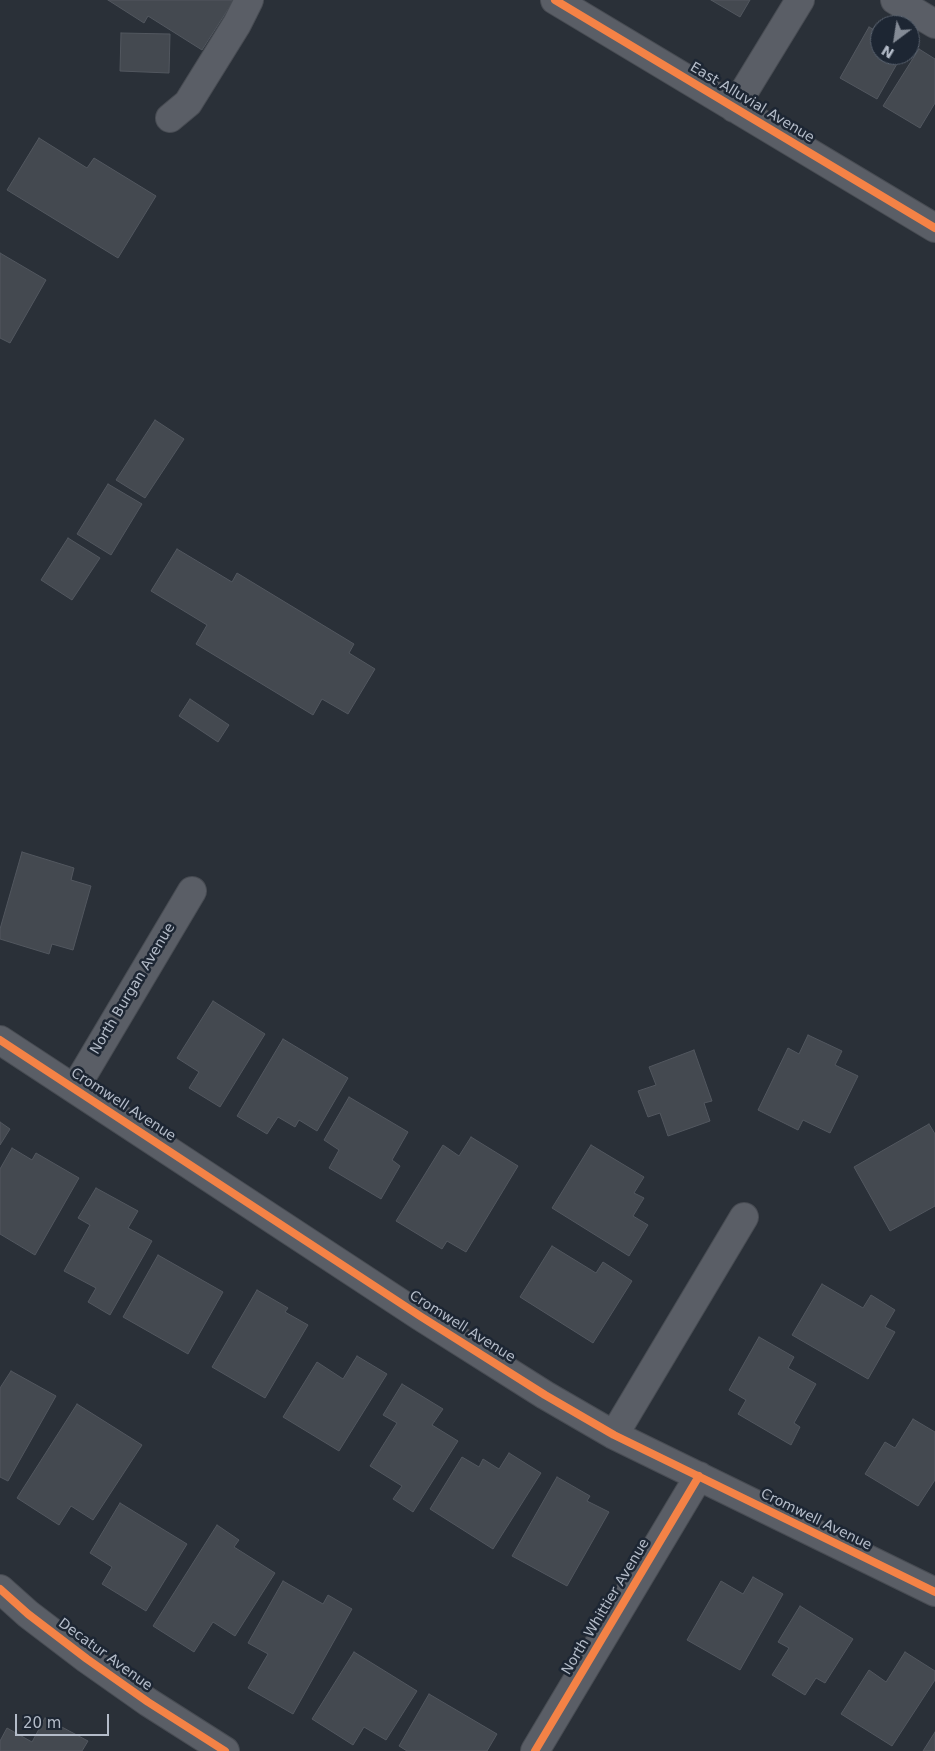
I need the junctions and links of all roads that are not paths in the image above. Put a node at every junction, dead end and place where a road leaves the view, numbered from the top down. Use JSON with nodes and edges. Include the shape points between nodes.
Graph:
{"nodes":[{"id":1,"x":248,"y":0,"type":"edge"},
{"id":2,"x":556,"y":0,"type":"edge"},
{"id":3,"x":800,"y":0,"type":"edge"},
{"id":4,"x":895,"y":0,"type":"edge"},
{"id":5,"x":935,"y":24,"type":"edge"},
{"id":6,"x":734,"y":108,"type":"junction"},
{"id":7,"x":170,"y":118,"type":"dead end"},
{"id":8,"x":935,"y":228,"type":"edge"},
{"id":9,"x":192,"y":891,"type":"dead end"},
{"id":10,"x":0,"y":1040,"type":"edge"},
{"id":11,"x":75,"y":1088,"type":"junction"},
{"id":12,"x":744,"y":1217,"type":"dead end"},
{"id":13,"x":614,"y":1435,"type":"junction"},
{"id":14,"x":699,"y":1476,"type":"junction"},
{"id":15,"x":0,"y":1589,"type":"edge"},
{"id":16,"x":935,"y":1592,"type":"edge"},
{"id":17,"x":225,"y":1751,"type":"edge"},
{"id":18,"x":535,"y":1751,"type":"edge"}],
"edges":[{"from":1,"to":7,"type":"street","via":[[188,103]]},
{"from":2,"to":6,"type":"street","name":"East Alluvial Avenue"},
{"from":3,"to":6,"type":"street"},
{"from":4,"to":5,"type":"street"},
{"from":6,"to":8,"type":"street","name":"East Alluvial Avenue"},
{"from":9,"to":11,"type":"street","name":"North Burgan Avenue"},
{"from":10,"to":11,"type":"street","name":"Cromwell Avenue"},
{"from":11,"to":13,"type":"street","name":"Cromwell Avenue","via":[[420,1316]]},
{"from":12,"to":13,"type":"street"},
{"from":13,"to":14,"type":"street","name":"Cromwell Avenue"},
{"from":14,"to":16,"type":"street","name":"Cromwell Avenue"},
{"from":14,"to":18,"type":"street","name":"North Whittier Avenue"},
{"from":15,"to":17,"type":"street","name":"Decatur Avenue","via":[[87,1659]]}]}
